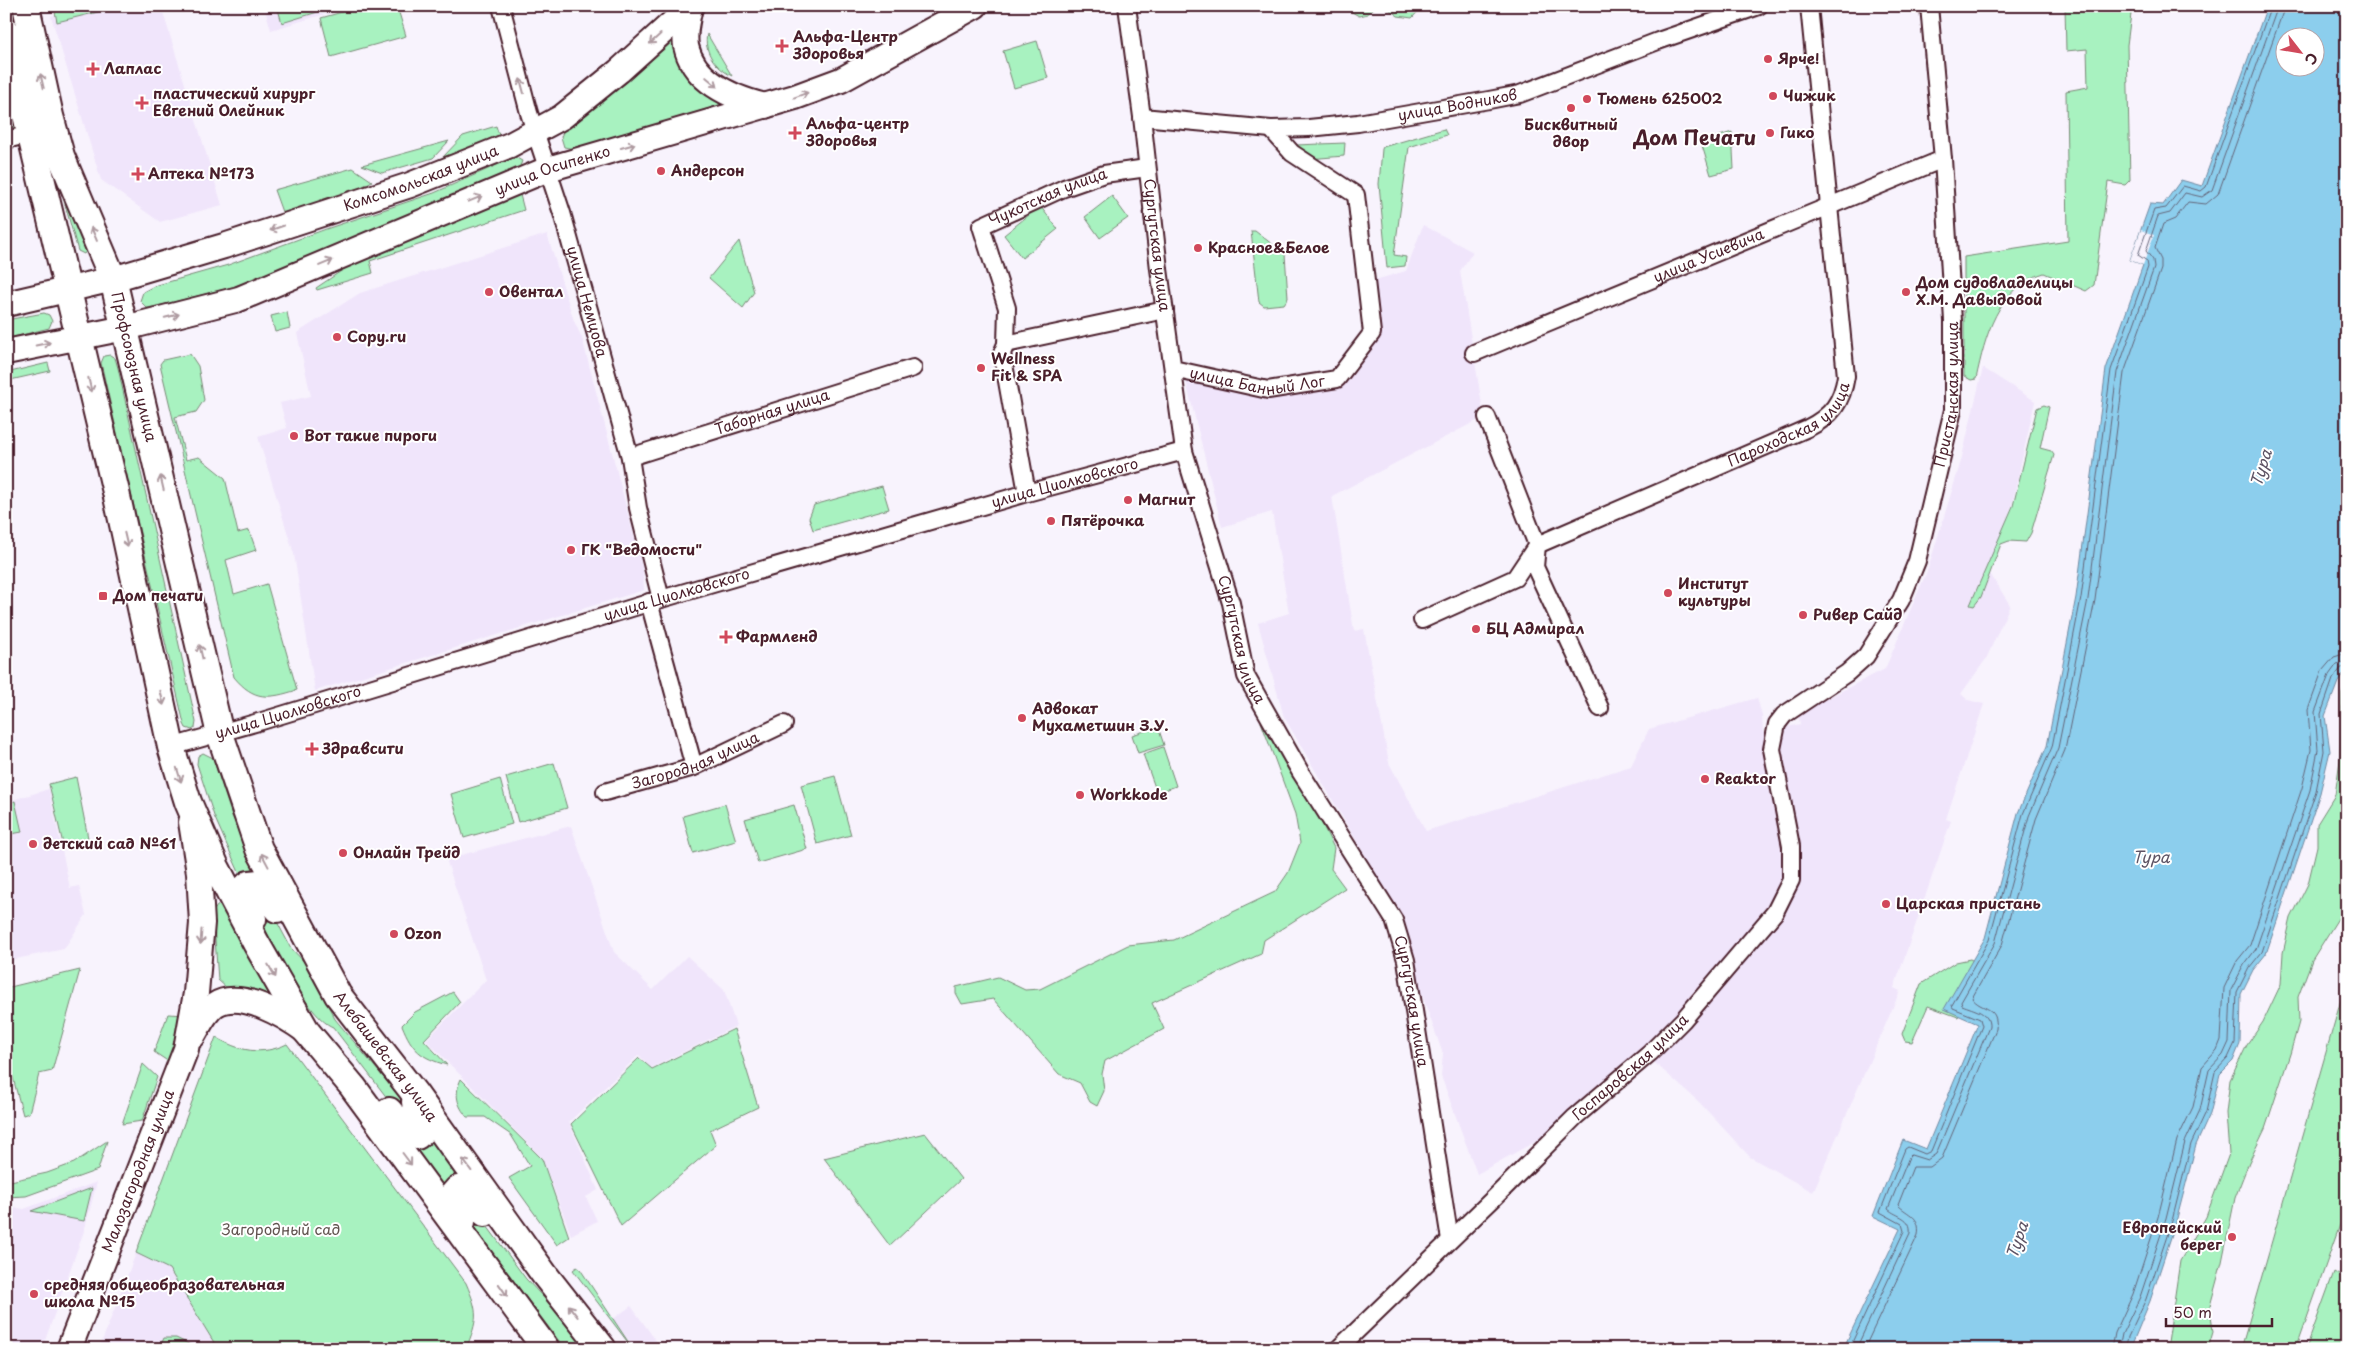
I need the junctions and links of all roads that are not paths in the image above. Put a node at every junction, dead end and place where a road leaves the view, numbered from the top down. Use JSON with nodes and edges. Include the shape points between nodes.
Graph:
{"nodes":[{"id":1,"x":26,"y":6,"type":"edge"},
{"id":2,"x":501,"y":6,"type":"edge"},
{"id":3,"x":975,"y":6,"type":"edge"},
{"id":4,"x":1127,"y":6,"type":"edge"},
{"id":5,"x":1759,"y":6,"type":"edge"},
{"id":6,"x":1809,"y":6,"type":"edge"},
{"id":7,"x":1929,"y":6,"type":"edge"},
{"id":8,"x":690,"y":7,"type":"edge"},
{"id":9,"x":6,"y":31,"type":"edge"},
{"id":10,"x":765,"y":106,"type":"junction"},
{"id":11,"x":1142,"y":117,"type":"junction"},
{"id":12,"x":1271,"y":129,"type":"junction"},
{"id":13,"x":536,"y":133,"type":"junction"},
{"id":14,"x":18,"y":137,"type":"edge"},
{"id":15,"x":1942,"y":159,"type":"junction"},
{"id":16,"x":1147,"y":168,"type":"junction"},
{"id":17,"x":548,"y":169,"type":"junction"},
{"id":18,"x":1829,"y":205,"type":"junction"},
{"id":19,"x":114,"y":279,"type":"junction"},
{"id":20,"x":69,"y":291,"type":"junction"},
{"id":21,"x":6,"y":304,"type":"edge"},
{"id":22,"x":1165,"y":310,"type":"junction"},
{"id":23,"x":125,"y":328,"type":"junction"},
{"id":24,"x":80,"y":337,"type":"junction"},
{"id":25,"x":1006,"y":344,"type":"junction"},
{"id":26,"x":6,"y":352,"type":"edge"},
{"id":27,"x":1474,"y":353,"type":"dead end"},
{"id":28,"x":913,"y":368,"type":"dead end"},
{"id":29,"x":1173,"y":370,"type":"junction"},
{"id":30,"x":1488,"y":417,"type":"dead end"},
{"id":31,"x":1184,"y":450,"type":"junction"},
{"id":32,"x":630,"y":457,"type":"junction"},
{"id":33,"x":1027,"y":493,"type":"junction"},
{"id":34,"x":1537,"y":545,"type":"junction"},
{"id":35,"x":655,"y":600,"type":"junction"},
{"id":36,"x":1422,"y":620,"type":"dead end"},
{"id":37,"x":1600,"y":708,"type":"dead end"},
{"id":38,"x":784,"y":724,"type":"dead end"},
{"id":39,"x":1777,"y":724,"type":"joint"},
{"id":40,"x":220,"y":734,"type":"junction"},
{"id":41,"x":171,"y":747,"type":"junction"},
{"id":42,"x":694,"y":767,"type":"junction"},
{"id":43,"x":605,"y":792,"type":"dead end"},
{"id":44,"x":188,"y":802,"type":"junction"},
{"id":45,"x":239,"y":888,"type":"junction"},
{"id":46,"x":201,"y":904,"type":"junction"},
{"id":47,"x":314,"y":953,"type":"junction"},
{"id":48,"x":307,"y":1032,"type":"junction"},
{"id":49,"x":186,"y":1049,"type":"junction"},
{"id":50,"x":353,"y":1087,"type":"junction"},
{"id":51,"x":415,"y":1094,"type":"junction"},
{"id":52,"x":1450,"y":1240,"type":"junction"},
{"id":53,"x":471,"y":1245,"type":"junction"},
{"id":54,"x":528,"y":1250,"type":"junction"},
{"id":55,"x":69,"y":1349,"type":"edge"},
{"id":56,"x":546,"y":1349,"type":"edge"},
{"id":57,"x":603,"y":1349,"type":"edge"},
{"id":58,"x":1338,"y":1349,"type":"edge"}],
"edges":[{"from":19,"to":1,"type":"main road","name":"Профсоюзная улица","one_way":true,"via":[[57,142]]},
{"from":13,"to":2,"type":"street","name":"улица Немцова","one_way":true},
{"from":10,"to":3,"type":"main road","name":"улица Осипенко","one_way":true,"via":[[841,80]]},
{"from":4,"to":11,"type":"street","name":"Сургутская улица"},
{"from":5,"to":12,"type":"street","name":"улица Водников","via":[[1520,94],[1358,123]]},
{"from":6,"to":18,"type":"street","name":"Пароходская улица"},
{"from":7,"to":15,"type":"street","name":"Пристанская улица"},
{"from":8,"to":10,"type":"main road","one_way":true,"via":[[686,46],[701,73],[735,98]]},
{"from":8,"to":13,"type":"main road","name":"Комсомольская улица","one_way":true,"via":[[592,93]]},
{"from":9,"to":14,"type":"main road"},
{"from":17,"to":10,"type":"main road","name":"улица Осипенко","one_way":true},
{"from":11,"to":12,"type":"street","name":"улица Водников"},
{"from":11,"to":16,"type":"street","name":"Сургутская улица"},
{"from":12,"to":29,"type":"street","name":"улица Банный Лог","via":[[1292,153],[1356,195],[1372,333],[1337,379],[1268,390]]},
{"from":13,"to":17,"type":"street","name":"улица Немцова"},
{"from":13,"to":19,"type":"main road","name":"Комсомольская улица","one_way":true,"via":[[410,185]]},
{"from":14,"to":20,"type":"main road"},
{"from":15,"to":18,"type":"street","name":"улица Усиевича"},
{"from":15,"to":39,"type":"street","name":"Пристанская улица","via":[[1953,321],[1954,410],[1917,561],[1902,600],[1866,656],[1846,674],[1784,715]]},
{"from":16,"to":22,"type":"street","name":"Сургутская улица"},
{"from":16,"to":25,"type":"street","name":"Чукотская улица","via":[[1104,174],[1064,188],[982,226],[1007,308]]},
{"from":23,"to":17,"type":"main road","name":"улица Осипенко","one_way":true,"via":[[238,299]]},
{"from":17,"to":32,"type":"street","name":"улица Немцова"},
{"from":18,"to":27,"type":"street","name":"улица Усиевича"},
{"from":18,"to":34,"type":"street","name":"Пароходская улица","via":[[1846,376],[1844,392],[1830,415],[1808,428]]},
{"from":19,"to":20,"type":"main road","name":"Комсомольская улица"},
{"from":19,"to":23,"type":"main road","name":"Профсоюзная улица"},
{"from":20,"to":21,"type":"main road","name":"Комсомольская улица"},
{"from":20,"to":24,"type":"main road"},
{"from":22,"to":25,"type":"street"},
{"from":22,"to":29,"type":"street","name":"Сургутская улица"},
{"from":23,"to":24,"type":"main road","name":"улица Осипенко"},
{"from":40,"to":23,"type":"main road","name":"Профсоюзная улица","one_way":true},
{"from":26,"to":24,"type":"main road","name":"улица Осипенко","one_way":true},
{"from":24,"to":41,"type":"main road","one_way":true},
{"from":25,"to":33,"type":"street","name":"Чукотская улица","via":[[1002,353]]},
{"from":28,"to":32,"type":"street","name":"Таборная улица"},
{"from":29,"to":31,"type":"street","name":"Сургутская улица"},
{"from":30,"to":34,"type":"street"},
{"from":31,"to":33,"type":"street","name":"улица Циолковского"},
{"from":31,"to":52,"type":"street","name":"Сургутская улица","via":[[1230,603],[1246,676],[1301,773],[1394,920],[1406,960]]},
{"from":32,"to":35,"type":"street","name":"улица Немцова"},
{"from":33,"to":35,"type":"street","name":"улица Циолковского"},
{"from":34,"to":36,"type":"street","via":[[1515,578]]},
{"from":34,"to":37,"type":"street","via":[[1535,566]]},
{"from":35,"to":40,"type":"street","name":"улица Циолковского"},
{"from":35,"to":42,"type":"street","name":"улица Немцова"},
{"from":38,"to":42,"type":"street","name":"Загородная улица"},
{"from":39,"to":52,"type":"street","name":"Госпаровская улица","via":[[1772,749],[1792,864],[1789,886],[1774,912],[1683,1020],[1650,1053],[1575,1116]]},
{"from":40,"to":41,"type":"street","name":"улица Циолковского"},
{"from":47,"to":40,"type":"main road","name":"Алебашевская улица","one_way":true,"via":[[259,848]]},
{"from":41,"to":44,"type":"main road","one_way":true},
{"from":42,"to":43,"type":"street","name":"Загородная улица"},
{"from":44,"to":45,"type":"main road","via":[[216,868]]},
{"from":44,"to":46,"type":"main road","name":"Малозагородная улица"},
{"from":45,"to":46,"type":"main road"},
{"from":45,"to":47,"type":"main road","via":[[260,883],[296,940]]},
{"from":45,"to":48,"type":"main road","one_way":true,"via":[[256,943]]},
{"from":46,"to":49,"type":"main road","name":"Малозагородная улица","one_way":true,"via":[[197,985]]},
{"from":47,"to":51,"type":"main road","name":"Алебашевская улица","via":[[338,995]]},
{"from":48,"to":49,"type":"main road","name":"Малозагородная улица","via":[[268,1009],[228,999],[215,1005],[207,1014]]},
{"from":48,"to":50,"type":"main road"},
{"from":49,"to":55,"type":"main road","name":"Малозагородная улица"},
{"from":50,"to":51,"type":"main road","via":[[380,1101],[407,1132],[417,1136],[425,1126],[415,1107]]},
{"from":50,"to":53,"type":"main road","one_way":true},
{"from":54,"to":51,"type":"main road","name":"Алебашевская улица","one_way":true},
{"from":52,"to":58,"type":"street","name":"Госпаровская улица"},
{"from":53,"to":54,"type":"main road","via":[[466,1228],[451,1205],[450,1198],[458,1189],[465,1188],[499,1231]]},
{"from":53,"to":56,"type":"main road","one_way":true},
{"from":57,"to":54,"type":"main road","name":"Алебашевская улица","one_way":true}]}
